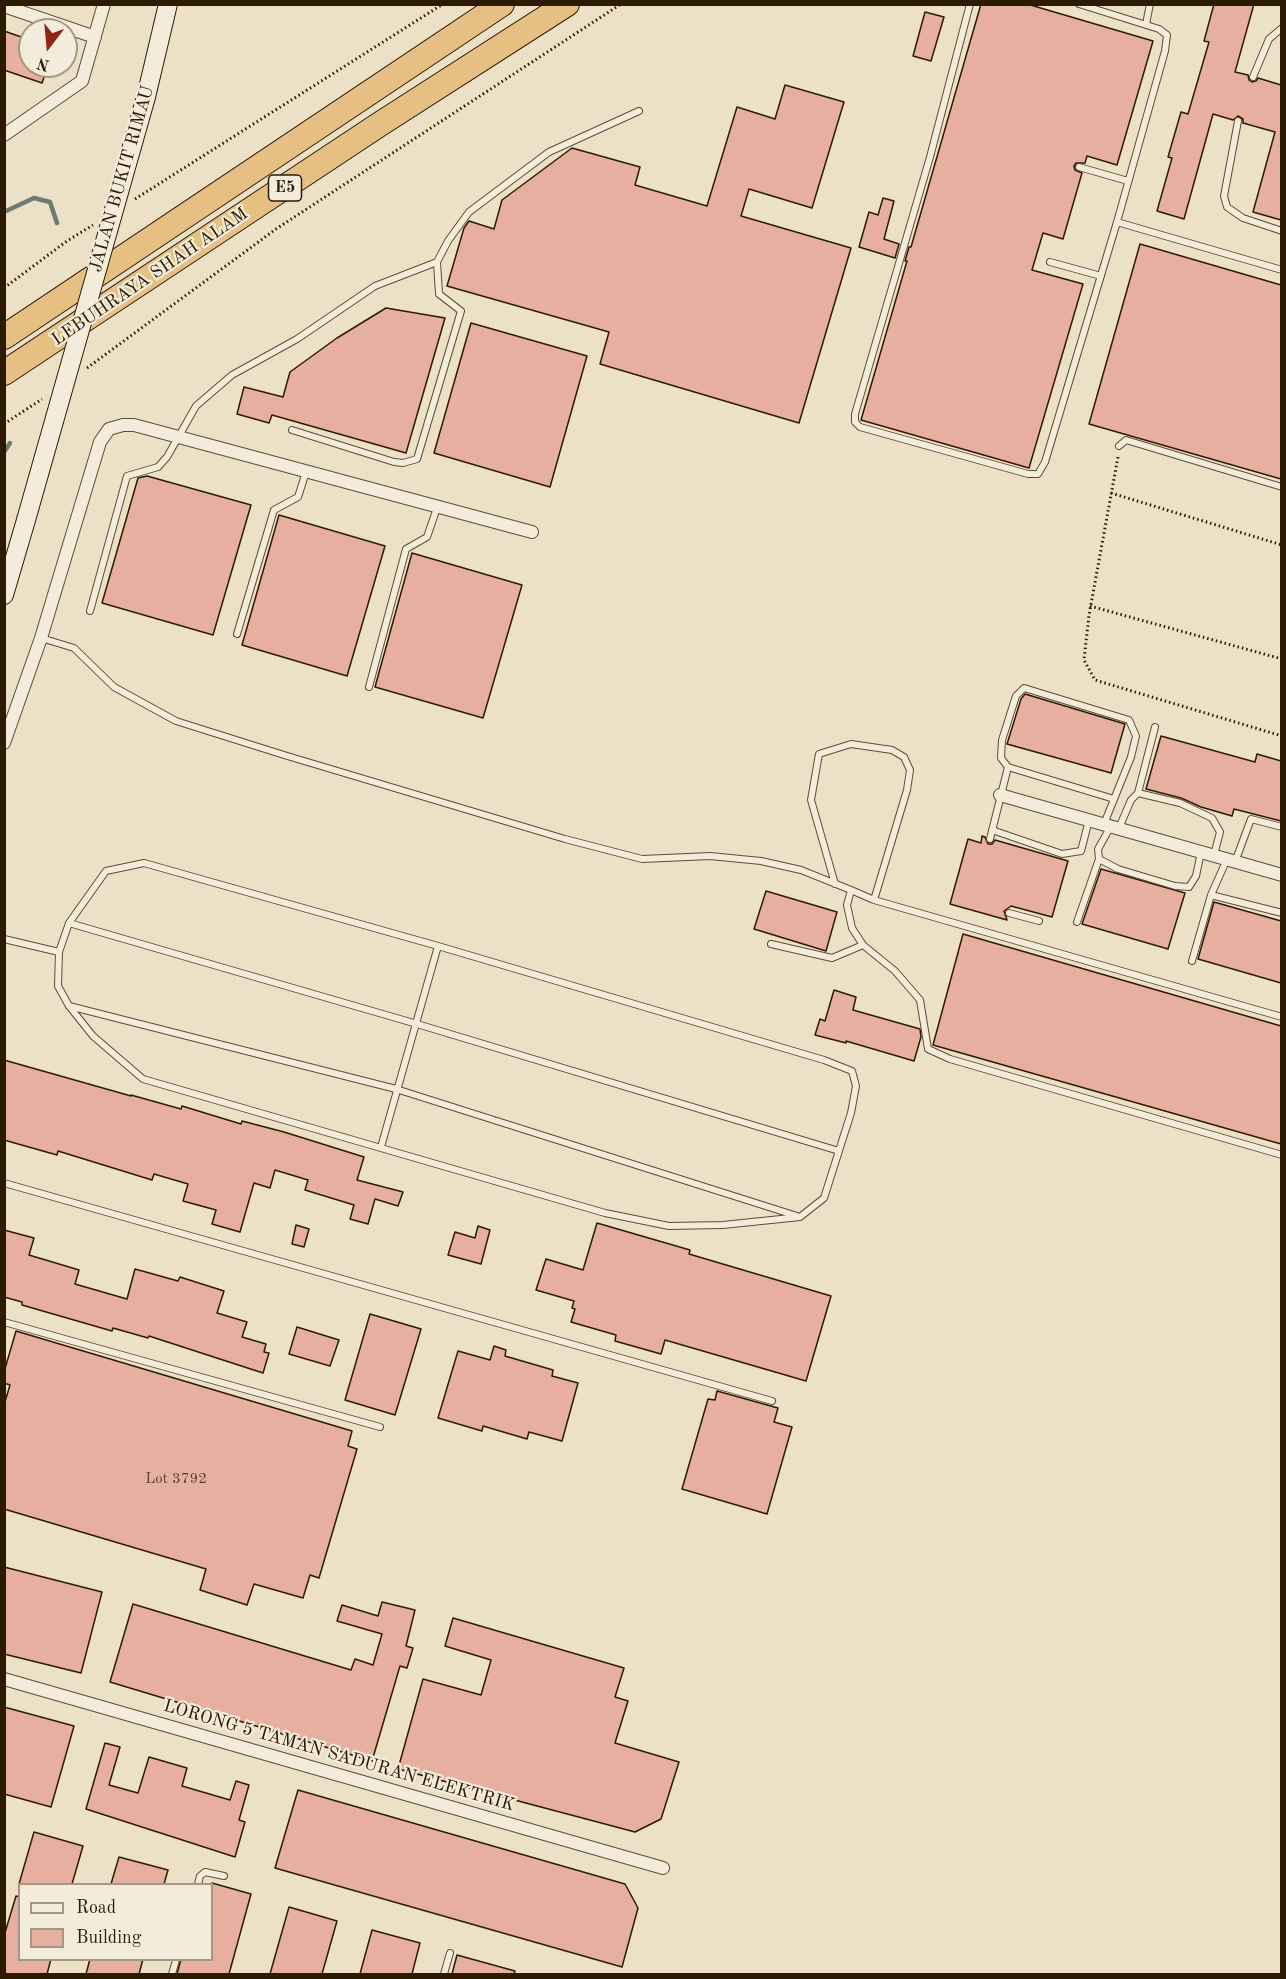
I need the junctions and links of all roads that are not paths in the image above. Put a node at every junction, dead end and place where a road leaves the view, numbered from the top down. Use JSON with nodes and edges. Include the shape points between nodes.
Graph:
{"nodes":[{"id":1,"x":104,"y":4,"type":"edge"},
{"id":2,"x":168,"y":4,"type":"edge"},
{"id":3,"x":502,"y":4,"type":"edge"},
{"id":4,"x":567,"y":4,"type":"edge"},
{"id":5,"x":970,"y":4,"type":"edge"},
{"id":6,"x":1079,"y":4,"type":"edge"},
{"id":7,"x":1150,"y":4,"type":"edge"},
{"id":8,"x":4,"y":6,"type":"edge"},
{"id":9,"x":1146,"y":24,"type":"junction"},
{"id":10,"x":1281,"y":28,"type":"edge"},
{"id":11,"x":95,"y":37,"type":"junction"},
{"id":12,"x":1253,"y":77,"type":"dead end"},
{"id":13,"x":639,"y":111,"type":"dead end"},
{"id":14,"x":1238,"y":121,"type":"dead end"},
{"id":15,"x":4,"y":135,"type":"edge"},
{"id":16,"x":1079,"y":167,"type":"dead end"},
{"id":17,"x":1128,"y":182,"type":"junction"},
{"id":18,"x":1117,"y":222,"type":"junction"},
{"id":19,"x":1281,"y":231,"type":"edge"},
{"id":20,"x":437,"y":262,"type":"junction"},
{"id":21,"x":1050,"y":262,"type":"dead end"},
{"id":22,"x":1281,"y":270,"type":"edge"},
{"id":23,"x":1101,"y":276,"type":"junction"},
{"id":24,"x":4,"y":337,"type":"edge"},
{"id":25,"x":4,"y":373,"type":"edge"},
{"id":26,"x":292,"y":430,"type":"dead end"},
{"id":27,"x":178,"y":437,"type":"junction"},
{"id":28,"x":1119,"y":446,"type":"road end"},
{"id":29,"x":306,"y":472,"type":"junction"},
{"id":30,"x":1281,"y":487,"type":"edge"},
{"id":31,"x":437,"y":508,"type":"junction"},
{"id":32,"x":532,"y":532,"type":"dead end"},
{"id":33,"x":4,"y":595,"type":"edge"},
{"id":34,"x":90,"y":611,"type":"dead end"},
{"id":35,"x":237,"y":634,"type":"dead end"},
{"id":36,"x":41,"y":638,"type":"junction"},
{"id":37,"x":369,"y":687,"type":"dead end"},
{"id":38,"x":1155,"y":727,"type":"dead end"},
{"id":39,"x":4,"y":743,"type":"edge"},
{"id":40,"x":1008,"y":767,"type":"junction"},
{"id":41,"x":1138,"y":793,"type":"junction"},
{"id":42,"x":1000,"y":795,"type":"junction"},
{"id":43,"x":1114,"y":799,"type":"junction"},
{"id":44,"x":1089,"y":820,"type":"junction"},
{"id":45,"x":1111,"y":826,"type":"junction"},
{"id":46,"x":1281,"y":827,"type":"edge"},
{"id":47,"x":992,"y":830,"type":"junction"},
{"id":48,"x":990,"y":839,"type":"dead end"},
{"id":49,"x":1201,"y":852,"type":"junction"},
{"id":50,"x":1099,"y":859,"type":"junction"},
{"id":51,"x":1225,"y":859,"type":"junction"},
{"id":52,"x":1281,"y":875,"type":"edge"},
{"id":53,"x":835,"y":884,"type":"junction"},
{"id":54,"x":851,"y":890,"type":"junction"},
{"id":55,"x":1211,"y":895,"type":"junction"},
{"id":56,"x":874,"y":900,"type":"junction"},
{"id":57,"x":1009,"y":913,"type":"dead end"},
{"id":58,"x":1281,"y":913,"type":"edge"},
{"id":59,"x":1039,"y":921,"type":"dead end"},
{"id":60,"x":1077,"y":922,"type":"dead end"},
{"id":61,"x":69,"y":923,"type":"junction"},
{"id":62,"x":4,"y":939,"type":"edge"},
{"id":63,"x":771,"y":944,"type":"dead end"},
{"id":64,"x":863,"y":945,"type":"junction"},
{"id":65,"x":438,"y":946,"type":"junction"},
{"id":66,"x":59,"y":952,"type":"junction"},
{"id":67,"x":1192,"y":961,"type":"dead end"},
{"id":68,"x":69,"y":1006,"type":"junction"},
{"id":69,"x":1281,"y":1017,"type":"edge"},
{"id":70,"x":417,"y":1024,"type":"junction"},
{"id":71,"x":396,"y":1089,"type":"junction"},
{"id":72,"x":381,"y":1148,"type":"junction"},
{"id":73,"x":838,"y":1151,"type":"junction"},
{"id":74,"x":1281,"y":1155,"type":"edge"},
{"id":75,"x":4,"y":1183,"type":"edge"},
{"id":76,"x":800,"y":1217,"type":"junction"},
{"id":77,"x":4,"y":1322,"type":"edge"},
{"id":78,"x":772,"y":1401,"type":"dead end"},
{"id":79,"x":380,"y":1427,"type":"dead end"},
{"id":80,"x":4,"y":1680,"type":"edge"},
{"id":81,"x":663,"y":1868,"type":"dead end"},
{"id":82,"x":224,"y":1876,"type":"dead end"},
{"id":83,"x":198,"y":1883,"type":"edge"},
{"id":84,"x":450,"y":1953,"type":"dead end"},
{"id":85,"x":444,"y":1974,"type":"edge"}],
"edges":[{"from":1,"to":11,"type":"street"},
{"from":2,"to":33,"type":"street","name":"JALAN BUKIT RIMAU","bridge":true,"via":[[146,97]]},
{"from":3,"to":24,"type":"highway","name":"LEBUHRAYA SHAH ALAM","number":"E5"},
{"from":4,"to":25,"type":"highway","name":"LEBUHRAYA SHAH ALAM","number":"E5"},
{"from":5,"to":23,"type":"lane","via":[[855,422],[860,427],[1038,474],[1045,462]]},
{"from":6,"to":9,"type":"lane"},
{"from":7,"to":9,"type":"lane"},
{"from":8,"to":11,"type":"street"},
{"from":9,"to":17,"type":"lane","via":[[1167,35]]},
{"from":10,"to":12,"type":"lane","via":[[1269,39]]},
{"from":11,"to":15,"type":"street","via":[[82,81]]},
{"from":13,"to":20,"type":"lane","via":[[549,152],[469,212]]},
{"from":14,"to":19,"type":"lane","via":[[1224,196],[1227,207],[1243,218]]},
{"from":16,"to":17,"type":"lane"},
{"from":17,"to":18,"type":"lane"},
{"from":18,"to":22,"type":"lane"},
{"from":18,"to":23,"type":"lane"},
{"from":20,"to":26,"type":"lane","via":[[439,294],[461,311],[417,459],[394,462]]},
{"from":20,"to":27,"type":"lane","via":[[375,286],[297,339],[232,375],[196,406]]},
{"from":21,"to":23,"type":"lane"},
{"from":27,"to":29,"type":"street"},
{"from":27,"to":34,"type":"lane","via":[[158,467],[127,476]]},
{"from":27,"to":36,"type":"street","via":[[123,425],[109,429],[100,442]]},
{"from":28,"to":30,"type":"lane","via":[[1126,440]]},
{"from":29,"to":31,"type":"street"},
{"from":29,"to":35,"type":"lane","via":[[298,496],[274,510]]},
{"from":31,"to":32,"type":"street"},
{"from":31,"to":37,"type":"lane","via":[[427,537],[406,549]]},
{"from":36,"to":39,"type":"street"},
{"from":36,"to":53,"type":"lane","via":[[74,648],[114,687],[176,721],[284,755],[642,859],[710,856],[761,861],[801,870]]},
{"from":38,"to":41,"type":"lane"},
{"from":40,"to":42,"type":"lane"},
{"from":40,"to":43,"type":"lane"},
{"from":40,"to":43,"type":"lane","via":[[1001,758],[1002,740],[1016,696],[1024,688],[1129,720],[1136,736]]},
{"from":41,"to":45,"type":"lane"},
{"from":41,"to":51,"type":"lane","via":[[1180,803],[1212,818],[1220,832]]},
{"from":42,"to":44,"type":"street"},
{"from":42,"to":47,"type":"lane"},
{"from":43,"to":45,"type":"lane"},
{"from":44,"to":45,"type":"street"},
{"from":44,"to":47,"type":"lane","via":[[1081,851],[1062,854]]},
{"from":45,"to":49,"type":"street"},
{"from":45,"to":50,"type":"lane","via":[[1098,849]]},
{"from":46,"to":51,"type":"lane","via":[[1251,819]]},
{"from":47,"to":48,"type":"lane"},
{"from":49,"to":50,"type":"lane","via":[[1196,876],[1189,887],[1118,869]]},
{"from":49,"to":51,"type":"street"},
{"from":50,"to":60,"type":"lane"},
{"from":51,"to":52,"type":"street"},
{"from":51,"to":55,"type":"lane"},
{"from":53,"to":54,"type":"lane"},
{"from":53,"to":56,"type":"lane","via":[[811,800],[819,754],[851,744],[892,750],[904,757],[910,770]]},
{"from":54,"to":56,"type":"lane"},
{"from":54,"to":64,"type":"lane","via":[[847,905],[852,928]]},
{"from":55,"to":58,"type":"lane"},
{"from":55,"to":67,"type":"lane"},
{"from":56,"to":69,"type":"lane"},
{"from":57,"to":59,"type":"lane"},
{"from":61,"to":65,"type":"lane","via":[[106,871],[144,863]]},
{"from":61,"to":66,"type":"lane"},
{"from":61,"to":70,"type":"lane"},
{"from":62,"to":66,"type":"lane"},
{"from":63,"to":64,"type":"lane","via":[[832,958]]},
{"from":64,"to":74,"type":"lane","via":[[895,971],[920,1000],[928,1049],[950,1059]]},
{"from":65,"to":70,"type":"lane"},
{"from":65,"to":73,"type":"lane","via":[[852,1071],[856,1086]]},
{"from":66,"to":68,"type":"lane","via":[[58,986]]},
{"from":68,"to":71,"type":"lane"},
{"from":68,"to":72,"type":"lane","via":[[93,1036],[143,1079]]},
{"from":70,"to":71,"type":"lane"},
{"from":70,"to":73,"type":"lane"},
{"from":71,"to":72,"type":"lane"},
{"from":71,"to":76,"type":"lane"},
{"from":72,"to":76,"type":"lane","via":[[605,1213],[669,1226]]},
{"from":73,"to":76,"type":"lane","via":[[824,1198]]},
{"from":75,"to":78,"type":"lane"},
{"from":77,"to":79,"type":"lane"},
{"from":80,"to":81,"type":"street","name":"LORONG 5 TAMAN SADURAN ELEKTRIK"},
{"from":82,"to":83,"type":"lane","via":[[205,1872]]},
{"from":84,"to":85,"type":"lane"}]}
